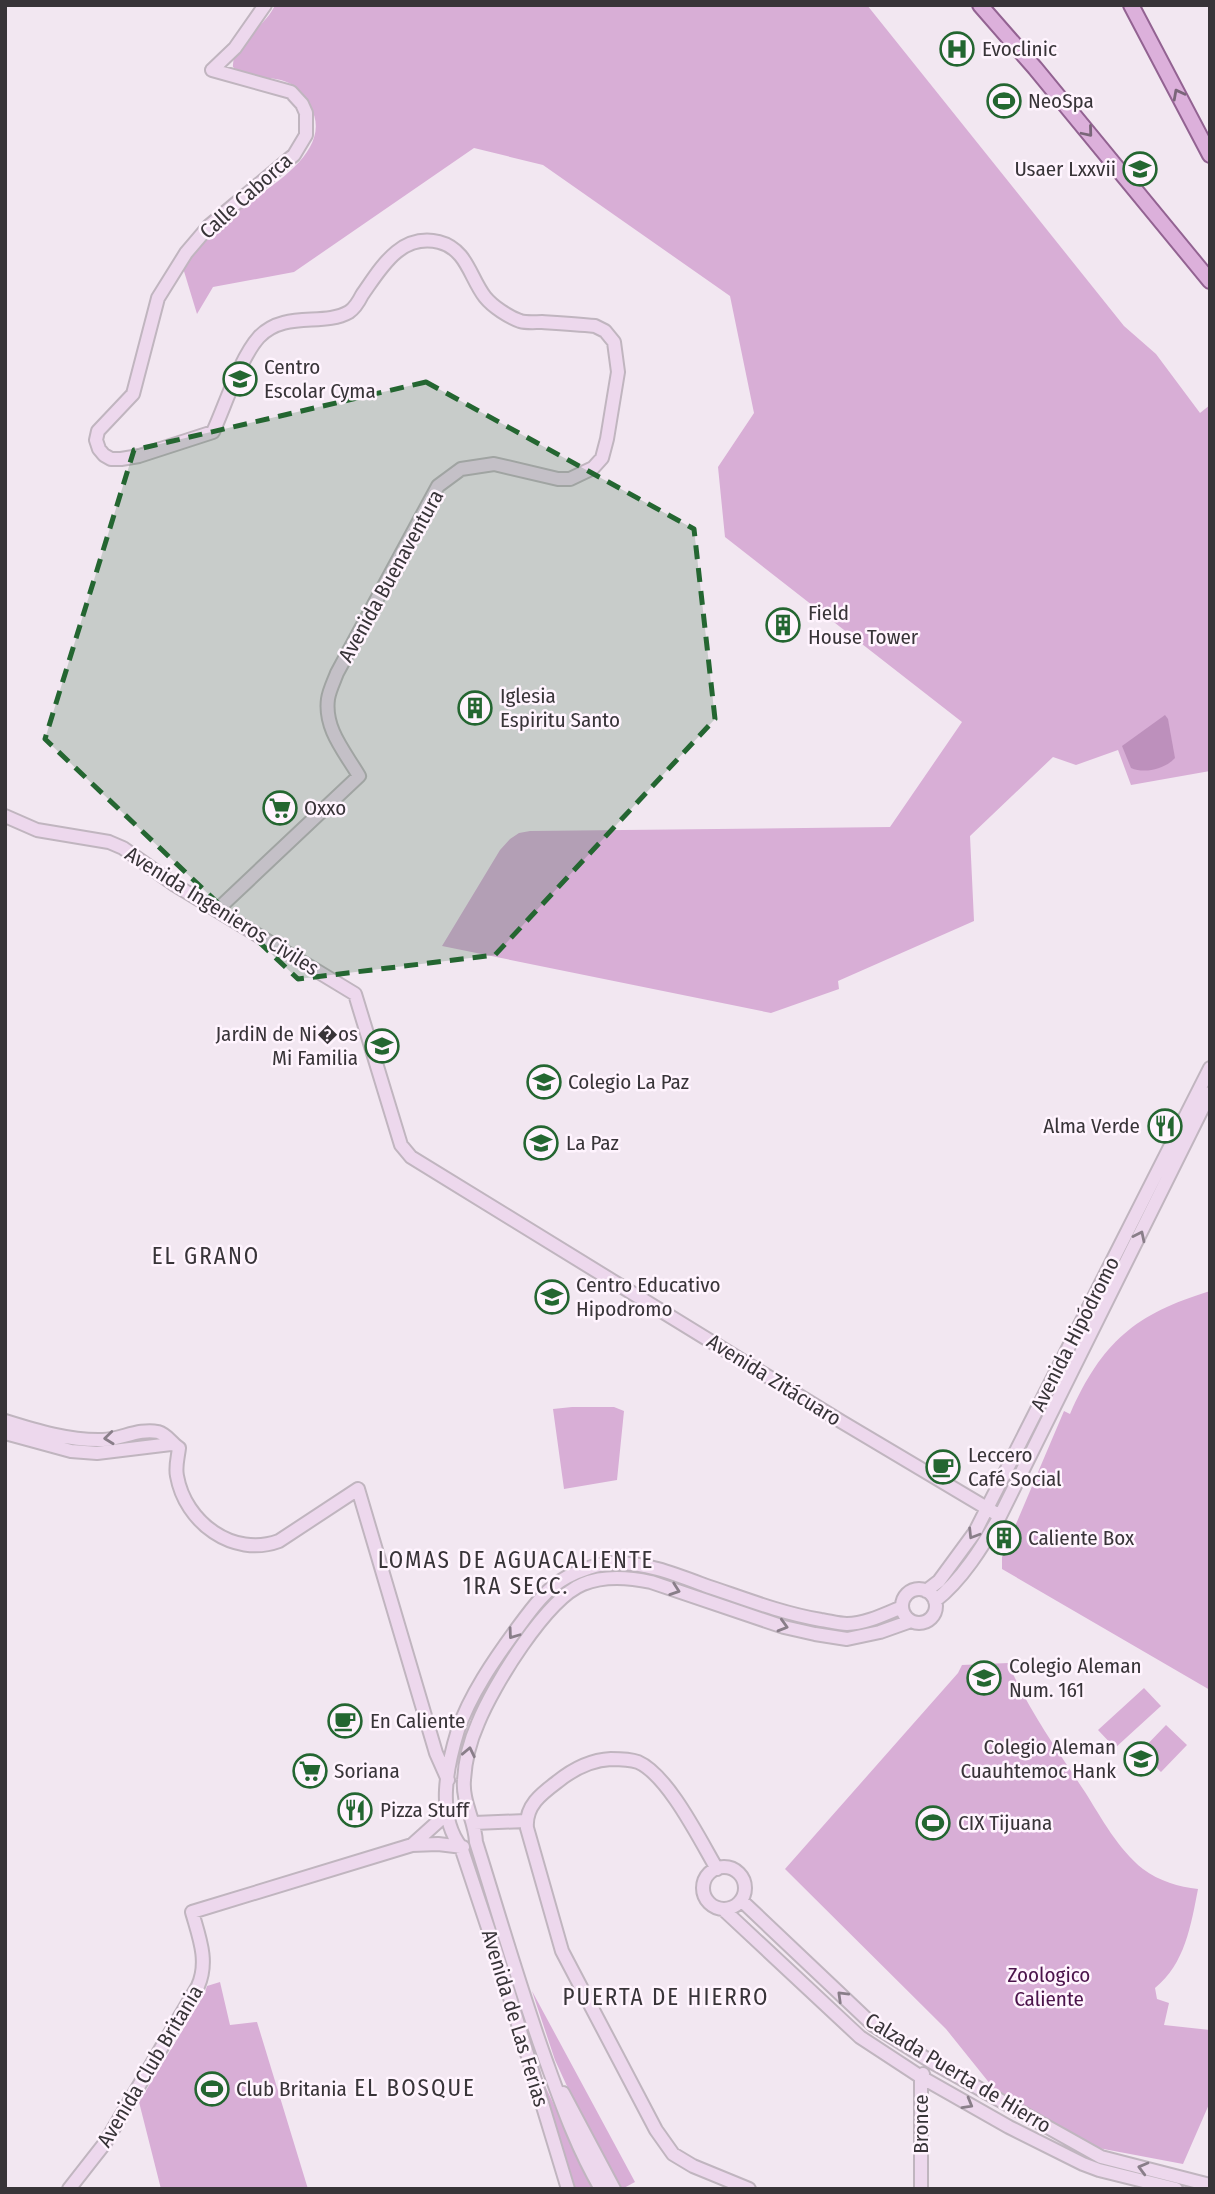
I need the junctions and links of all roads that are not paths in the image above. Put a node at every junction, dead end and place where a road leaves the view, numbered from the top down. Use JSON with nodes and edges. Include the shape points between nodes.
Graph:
{"nodes":[{"id":1,"x":265,"y":5,"type":"edge"},
{"id":2,"x":980,"y":5,"type":"edge"},
{"id":3,"x":1131,"y":5,"type":"edge"},
{"id":4,"x":1210,"y":155,"type":"edge"},
{"id":5,"x":1210,"y":281,"type":"edge"},
{"id":6,"x":213,"y":432,"type":"joint"},
{"id":7,"x":5,"y":816,"type":"edge"},
{"id":8,"x":217,"y":910,"type":"junction"},
{"id":9,"x":355,"y":994,"type":"joint"},
{"id":10,"x":1210,"y":1068,"type":"edge"},
{"id":11,"x":1210,"y":1093,"type":"edge"},
{"id":12,"x":5,"y":1421,"type":"edge"},
{"id":13,"x":21,"y":1432,"type":"junction"},
{"id":14,"x":5,"y":1433,"type":"edge"},
{"id":15,"x":987,"y":1509,"type":"junction"},
{"id":16,"x":1000,"y":1516,"type":"junction"},
{"id":17,"x":931,"y":1596,"type":"junction"},
{"id":18,"x":902,"y":1607,"type":"junction"},
{"id":19,"x":911,"y":1621,"type":"junction"},
{"id":20,"x":446,"y":1779,"type":"junction"},
{"id":21,"x":464,"y":1797,"type":"junction"},
{"id":22,"x":448,"y":1813,"type":"junction"},
{"id":23,"x":471,"y":1817,"type":"junction"},
{"id":24,"x":526,"y":1821,"type":"junction"},
{"id":25,"x":476,"y":1842,"type":"junction"},
{"id":26,"x":412,"y":1845,"type":"junction"},
{"id":27,"x":461,"y":1847,"type":"junction"},
{"id":28,"x":717,"y":1869,"type":"junction"},
{"id":29,"x":742,"y":1901,"type":"junction"},
{"id":30,"x":724,"y":1910,"type":"junction"},
{"id":31,"x":930,"y":2061,"type":"junction"},
{"id":32,"x":547,"y":2066,"type":"junction"},
{"id":33,"x":921,"y":2077,"type":"junction"},
{"id":34,"x":1210,"y":2185,"type":"edge"},
{"id":35,"x":69,"y":2189,"type":"edge"},
{"id":36,"x":568,"y":2189,"type":"edge"},
{"id":37,"x":601,"y":2189,"type":"edge"},
{"id":38,"x":614,"y":2189,"type":"edge"},
{"id":39,"x":749,"y":2189,"type":"edge"},
{"id":40,"x":921,"y":2189,"type":"edge"},
{"id":41,"x":1176,"y":2189,"type":"edge"}],
"edges":[{"from":1,"to":6,"type":"street","name":"Calle Caborca","via":[[235,48],[212,71],[291,92],[306,113],[306,135],[294,155],[209,226],[186,253],[158,298],[133,394],[98,430],[96,440],[104,455],[121,459]]},
{"from":2,"to":5,"type":"main road","one_way":true},
{"from":4,"to":3,"type":"main road","one_way":true},
{"from":6,"to":8,"type":"street","name":"Avenida Buenaventura","via":[[258,338],[283,324],[352,310],[386,260],[412,244],[427,241],[452,247],[467,263],[484,296],[521,321],[595,326],[614,342],[618,372],[607,439],[602,458],[593,468],[570,479],[558,479],[494,464],[461,469],[438,486],[337,673],[328,698],[332,732],[359,776]]},
{"from":7,"to":8,"type":"street","name":"Avenida Ingenieros Civiles","via":[[37,830],[123,848]]},
{"from":8,"to":9,"type":"street","name":"Avenida Ingenieros Civiles"},
{"from":9,"to":15,"type":"street","name":"Avenida Zitácuaro","via":[[401,1145],[411,1157]]},
{"from":10,"to":15,"type":"street","name":"Avenida Hipódromo"},
{"from":16,"to":11,"type":"street","name":"Avenida Hipódromo","one_way":true},
{"from":12,"to":13,"type":"street"},
{"from":13,"to":14,"type":"street"},
{"from":13,"to":20,"type":"street","via":[[71,1451],[175,1446],[176,1472],[190,1509],[215,1533],[243,1545],[279,1541],[358,1489]]},
{"from":15,"to":16,"type":"street","name":"Avenida Zitácuaro"},
{"from":15,"to":17,"type":"street","name":"Avenida Hipódromo","one_way":true},
{"from":16,"to":17,"type":"street","name":"Avenida Hipódromo","via":[[943,1595]]},
{"from":17,"to":18,"type":"street","via":[[917,1590],[908,1593]]},
{"from":17,"to":19,"type":"street","via":[[935,1611],[929,1620]]},
{"from":18,"to":19,"type":"street"},
{"from":18,"to":20,"type":"street","one_way":true,"via":[[848,1624],[788,1614],[657,1568],[610,1563],[592,1567],[565,1578],[547,1593],[502,1649],[462,1720]]},
{"from":21,"to":19,"type":"street","one_way":true,"via":[[470,1745],[486,1705],[539,1623],[582,1584],[629,1577],[784,1627],[847,1639]]},
{"from":20,"to":21,"type":"street"},
{"from":20,"to":22,"type":"street","name":"Avenida de Las Ferias"},
{"from":21,"to":23,"type":"street"},
{"from":22,"to":23,"type":"street"},
{"from":22,"to":26,"type":"street","name":"Avenida Club Britania"},
{"from":22,"to":27,"type":"street","name":"Avenida de Las Ferias","via":[[450,1829]]},
{"from":23,"to":24,"type":"street"},
{"from":23,"to":25,"type":"street"},
{"from":24,"to":28,"type":"street","via":[[537,1799],[582,1765],[636,1761],[666,1785]]},
{"from":24,"to":39,"type":"street","via":[[562,1951],[656,2130],[673,2154]]},
{"from":25,"to":27,"type":"street","name":"Avenida Club Britania"},
{"from":25,"to":32,"type":"street"},
{"from":26,"to":27,"type":"street","name":"Avenida Club Britania"},
{"from":26,"to":35,"type":"street","name":"Avenida Club Britania","via":[[192,1912],[205,1966],[198,1986],[105,2143]]},
{"from":27,"to":36,"type":"street","name":"Avenida de Las Ferias"},
{"from":28,"to":29,"type":"street","via":[[728,1868],[741,1875],[746,1888]]},
{"from":28,"to":30,"type":"street","via":[[705,1880],[704,1894],[711,1905]]},
{"from":29,"to":30,"type":"street"},
{"from":31,"to":29,"type":"street","name":"Calzada Puerta de Hierro","one_way":true,"via":[[873,2025]]},
{"from":30,"to":33,"type":"street","name":"Calzada Puerta de Hierro","via":[[860,2037]]},
{"from":31,"to":33,"type":"street","name":"Bronce"},
{"from":34,"to":31,"type":"street","name":"Calzada Puerta de Hierro","one_way":true,"via":[[1101,2157]]},
{"from":32,"to":37,"type":"street","via":[[575,2139]]},
{"from":32,"to":38,"type":"street"},
{"from":33,"to":40,"type":"street","name":"Bronce"},
{"from":33,"to":41,"type":"street","name":"Calzada Puerta de Hierro","one_way":true,"via":[[1083,2164]]}]}
